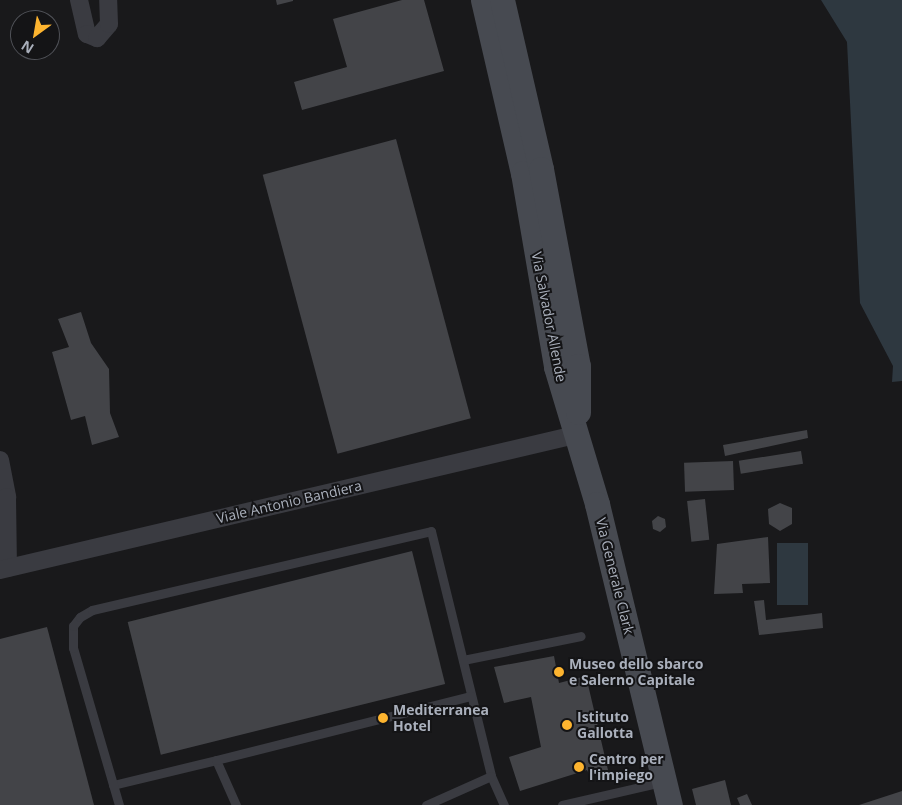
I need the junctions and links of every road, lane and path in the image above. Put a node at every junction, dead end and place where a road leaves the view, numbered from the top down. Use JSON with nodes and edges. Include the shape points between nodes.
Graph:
{"nodes":[{"id":1,"x":79,"y":0,"type":"edge"},
{"id":2,"x":108,"y":0,"type":"edge"},
{"id":3,"x":483,"y":0,"type":"edge"},
{"id":4,"x":502,"y":0,"type":"edge"},
{"id":5,"x":579,"y":434,"type":"junction"},
{"id":6,"x":0,"y":460,"type":"edge"},
{"id":7,"x":4,"y":569,"type":"edge"},
{"id":8,"x":581,"y":636,"type":"dead end"},
{"id":9,"x":463,"y":660,"type":"junction"},
{"id":10,"x":471,"y":696,"type":"junction"},
{"id":11,"x":216,"y":760,"type":"junction"},
{"id":12,"x":491,"y":776,"type":"junction"},
{"id":13,"x":113,"y":785,"type":"junction"},
{"id":14,"x":668,"y":793,"type":"edge"},
{"id":15,"x":118,"y":805,"type":"edge"},
{"id":16,"x":236,"y":805,"type":"edge"},
{"id":17,"x":426,"y":805,"type":"edge"},
{"id":18,"x":504,"y":805,"type":"edge"},
{"id":19,"x":562,"y":805,"type":"edge"}],
"edges":[{"from":1,"to":2,"type":"street","via":[[87,34],[97,38],[109,24]]},
{"from":3,"to":5,"type":"main road","name":"Via Salvador Allende","via":[[523,173],[556,368]]},
{"from":4,"to":5,"type":"main road","name":"Via Salvador Allende","via":[[541,169],[578,366]]},
{"from":5,"to":7,"type":"street","name":"Viale Antonio Bandiera"},
{"from":5,"to":14,"type":"main road","name":"Via Generale Clark"},
{"from":6,"to":7,"type":"street","via":[[7,497]]},
{"from":8,"to":9,"type":"lane"},
{"from":9,"to":10,"type":"lane"},
{"from":9,"to":13,"type":"lane","via":[[431,531],[92,610],[73,626],[73,648]]},
{"from":10,"to":11,"type":"lane"},
{"from":10,"to":12,"type":"lane"},
{"from":11,"to":13,"type":"lane"},
{"from":11,"to":16,"type":"lane"},
{"from":12,"to":17,"type":"lane"},
{"from":12,"to":18,"type":"lane"},
{"from":13,"to":15,"type":"lane"},
{"from":14,"to":19,"type":"lane"}]}
